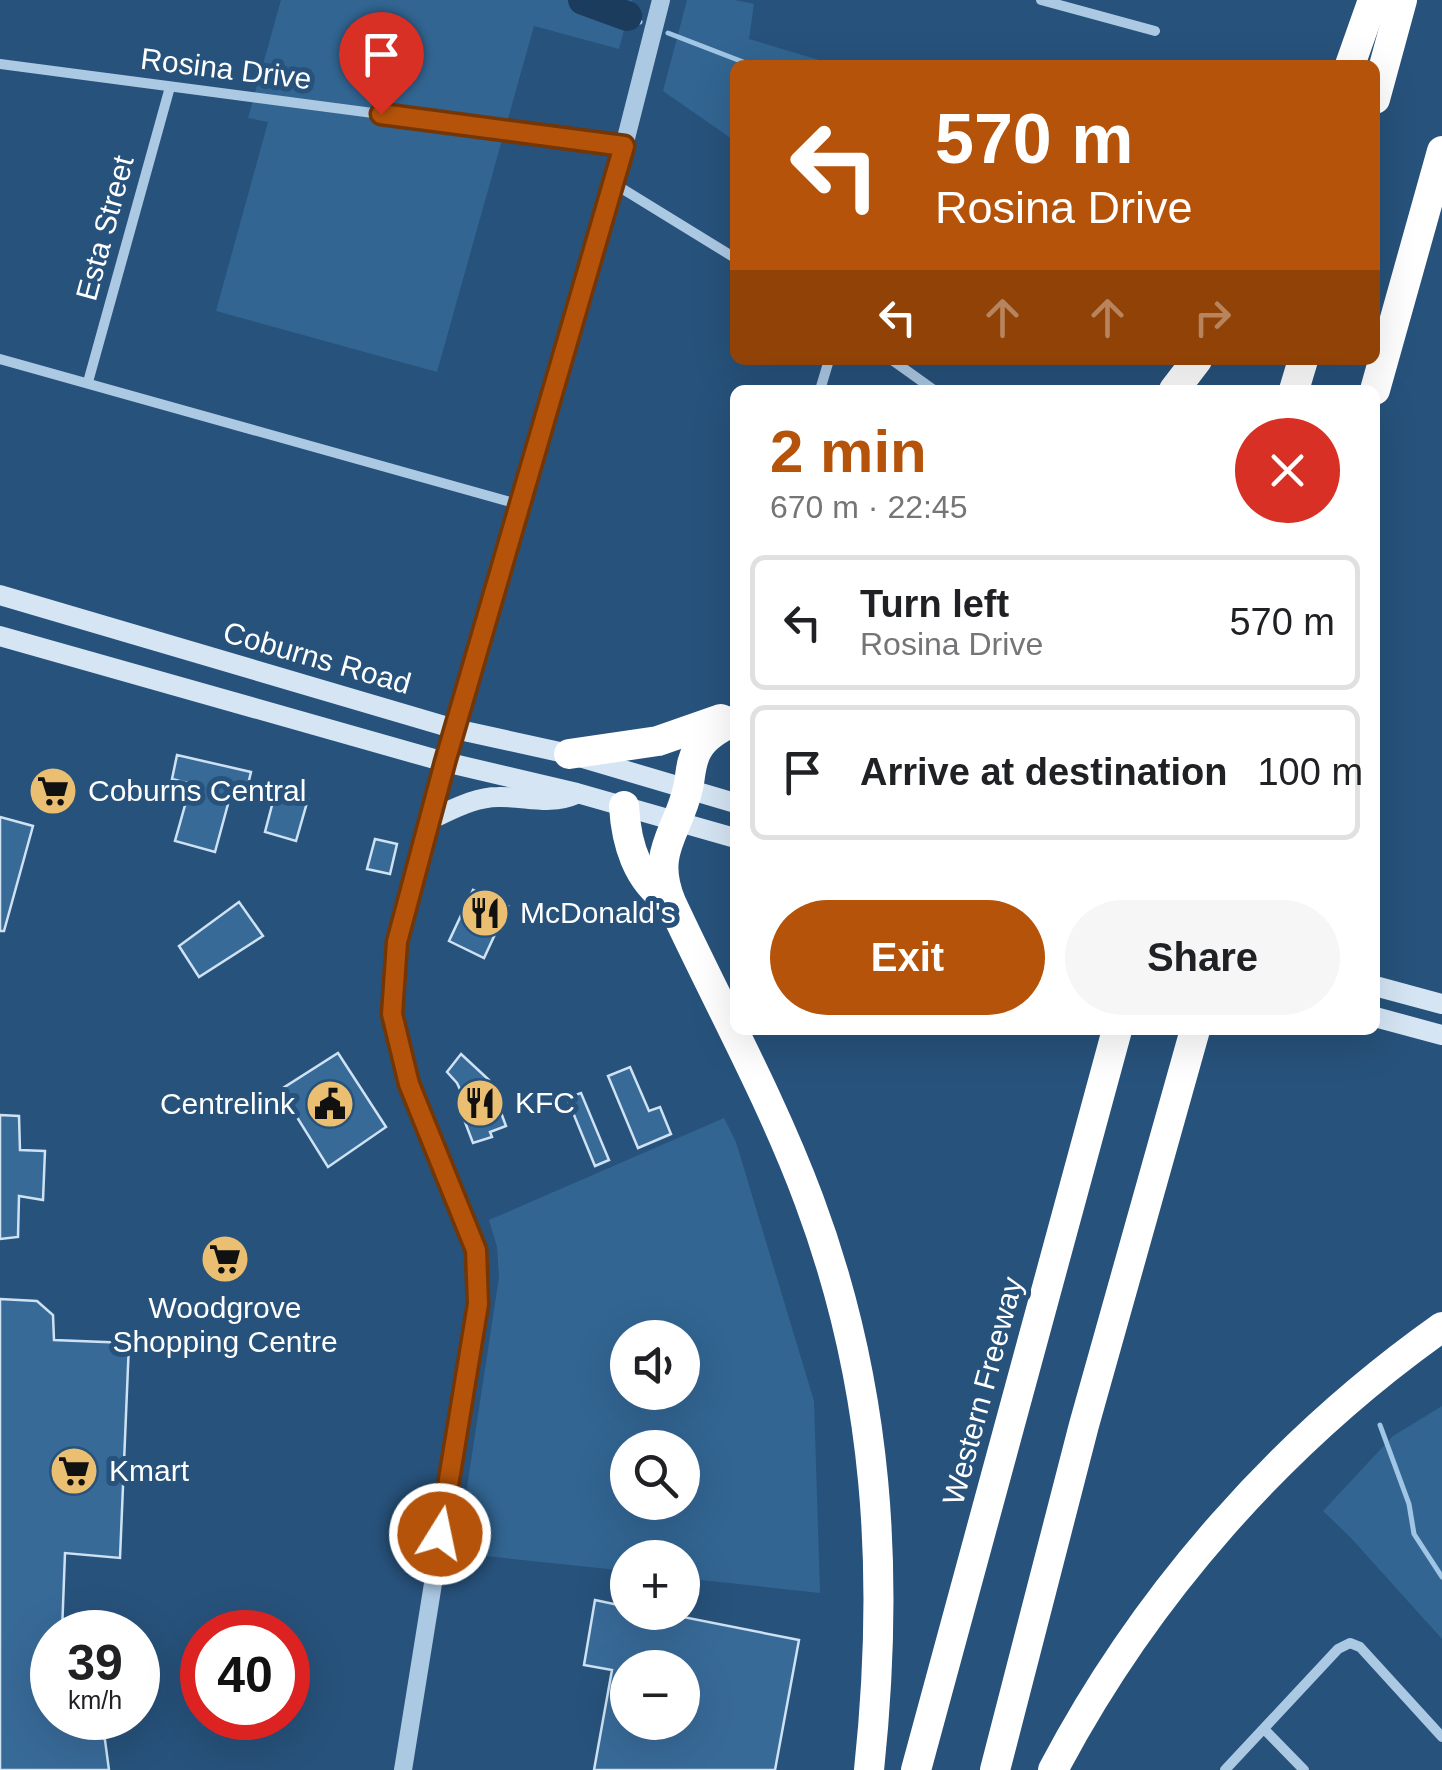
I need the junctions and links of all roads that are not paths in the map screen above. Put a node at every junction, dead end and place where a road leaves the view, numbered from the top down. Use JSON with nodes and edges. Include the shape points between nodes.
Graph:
{"nodes":[{"id":1,"x":661,"y":0,"type":"edge"},
{"id":2,"x":1040,"y":0,"type":"edge"},
{"id":3,"x":1374,"y":0,"type":"edge"},
{"id":4,"x":1402,"y":0,"type":"edge"},
{"id":5,"x":1155,"y":32,"type":"dead end"},
{"id":6,"x":1352,"y":60,"type":"edge"},
{"id":7,"x":0,"y":64,"type":"edge"},
{"id":8,"x":1380,"y":81,"type":"edge"},
{"id":9,"x":170,"y":87,"type":"junction"},
{"id":10,"x":624,"y":146,"type":"junction"},
{"id":11,"x":1442,"y":151,"type":"edge"},
{"id":12,"x":613,"y":183,"type":"junction"},
{"id":13,"x":730,"y":255,"type":"edge"},
{"id":14,"x":0,"y":359,"type":"edge"},
{"id":15,"x":899,"y":365,"type":"edge"},
{"id":16,"x":1193,"y":365,"type":"edge"},
{"id":17,"x":88,"y":382,"type":"junction"},
{"id":18,"x":927,"y":385,"type":"edge"},
{"id":19,"x":1178,"y":385,"type":"edge"},
{"id":20,"x":1376,"y":385,"type":"edge"},
{"id":21,"x":522,"y":505,"type":"junction"},
{"id":22,"x":0,"y":594,"type":"edge"},
{"id":23,"x":0,"y":636,"type":"edge"},
{"id":24,"x":134,"y":636,"type":"junction"},
{"id":25,"x":119,"y":670,"type":"junction"},
{"id":26,"x":730,"y":719,"type":"edge"},
{"id":27,"x":730,"y":721,"type":"edge"},
{"id":28,"x":455,"y":729,"type":"junction"},
{"id":29,"x":569,"y":754,"type":"junction"},
{"id":30,"x":445,"y":762,"type":"junction"},
{"id":31,"x":688,"y":790,"type":"junction"},
{"id":32,"x":578,"y":793,"type":"junction"},
{"id":33,"x":730,"y":802,"type":"edge"},
{"id":34,"x":624,"y":806,"type":"junction"},
{"id":35,"x":431,"y":819,"type":"junction"},
{"id":36,"x":675,"y":821,"type":"junction"},
{"id":37,"x":730,"y":837,"type":"edge"},
{"id":38,"x":671,"y":902,"type":"junction"},
{"id":39,"x":1380,"y":987,"type":"edge"},
{"id":40,"x":1442,"y":1004,"type":"edge"},
{"id":41,"x":1380,"y":1018,"type":"edge"},
{"id":42,"x":730,"y":1029,"type":"edge"},
{"id":43,"x":733,"y":1035,"type":"edge"},
{"id":44,"x":1116,"y":1035,"type":"edge"},
{"id":45,"x":1194,"y":1035,"type":"edge"},
{"id":46,"x":1442,"y":1035,"type":"edge"},
{"id":47,"x":1442,"y":1326,"type":"edge"},
{"id":48,"x":1264,"y":1728,"type":"junction"},
{"id":49,"x":1442,"y":1737,"type":"edge"},
{"id":50,"x":404,"y":1770,"type":"edge"},
{"id":51,"x":869,"y":1770,"type":"edge"},
{"id":52,"x":916,"y":1770,"type":"edge"},
{"id":53,"x":996,"y":1770,"type":"edge"},
{"id":54,"x":1053,"y":1770,"type":"edge"},
{"id":55,"x":1226,"y":1770,"type":"edge"},
{"id":56,"x":1304,"y":1770,"type":"edge"}],
"edges":[{"from":1,"to":10,"type":"street"},
{"from":2,"to":5,"type":"street"},
{"from":3,"to":6,"type":"highway"},
{"from":4,"to":8,"type":"highway"},
{"from":7,"to":9,"type":"street","name":"Rosina Drive"},
{"from":9,"to":10,"type":"street","name":"Rosina Drive"},
{"from":9,"to":17,"type":"street","name":"Esta Street"},
{"from":10,"to":12,"type":"street"},
{"from":11,"to":20,"type":"highway"},
{"from":12,"to":13,"type":"street"},
{"from":12,"to":21,"type":"street"},
{"from":14,"to":17,"type":"street"},
{"from":15,"to":18,"type":"street"},
{"from":16,"to":19,"type":"highway"},
{"from":17,"to":21,"type":"street"},
{"from":21,"to":28,"type":"street"},
{"from":22,"to":24,"type":"main road","name":"Coburns Road"},
{"from":23,"to":25,"type":"main road"},
{"from":24,"to":25,"type":"main road"},
{"from":24,"to":28,"type":"main road","name":"Coburns Road"},
{"from":25,"to":30,"type":"main road"},
{"from":26,"to":29,"type":"highway","via":[[658,741]]},
{"from":27,"to":31,"type":"highway","via":[[698,749]]},
{"from":28,"to":29,"type":"main road","name":"Coburns Road"},
{"from":28,"to":30,"type":"street"},
{"from":29,"to":31,"type":"main road","name":"Coburns Road"},
{"from":30,"to":32,"type":"main road"},
{"from":30,"to":35,"type":"street"},
{"from":31,"to":33,"type":"main road","name":"Coburns Road"},
{"from":31,"to":36,"type":"highway"},
{"from":32,"to":34,"type":"main road"},
{"from":32,"to":35,"type":"main road","via":[[550,801],[480,799]]},
{"from":34,"to":36,"type":"main road"},
{"from":34,"to":38,"type":"highway","via":[[638,866],[651,890]]},
{"from":35,"to":50,"type":"street","via":[[397,942],[392,1014],[409,1084],[476,1250],[478,1304]]},
{"from":36,"to":37,"type":"main road"},
{"from":36,"to":38,"type":"highway","via":[[662,866]]},
{"from":38,"to":42,"type":"highway"},
{"from":39,"to":40,"type":"main road"},
{"from":41,"to":46,"type":"main road"},
{"from":43,"to":51,"type":"highway","via":[[808,1196],[856,1358],[876,1484],[881,1574]]},
{"from":44,"to":52,"type":"highway","name":"Western Freeway"},
{"from":45,"to":53,"type":"highway"},
{"from":47,"to":54,"type":"highway","via":[[1333,1413],[1250,1496],[1135,1635]]},
{"from":48,"to":49,"type":"street","via":[[1350,1643],[1360,1646]]},
{"from":48,"to":55,"type":"street"},
{"from":48,"to":56,"type":"street"}]}
